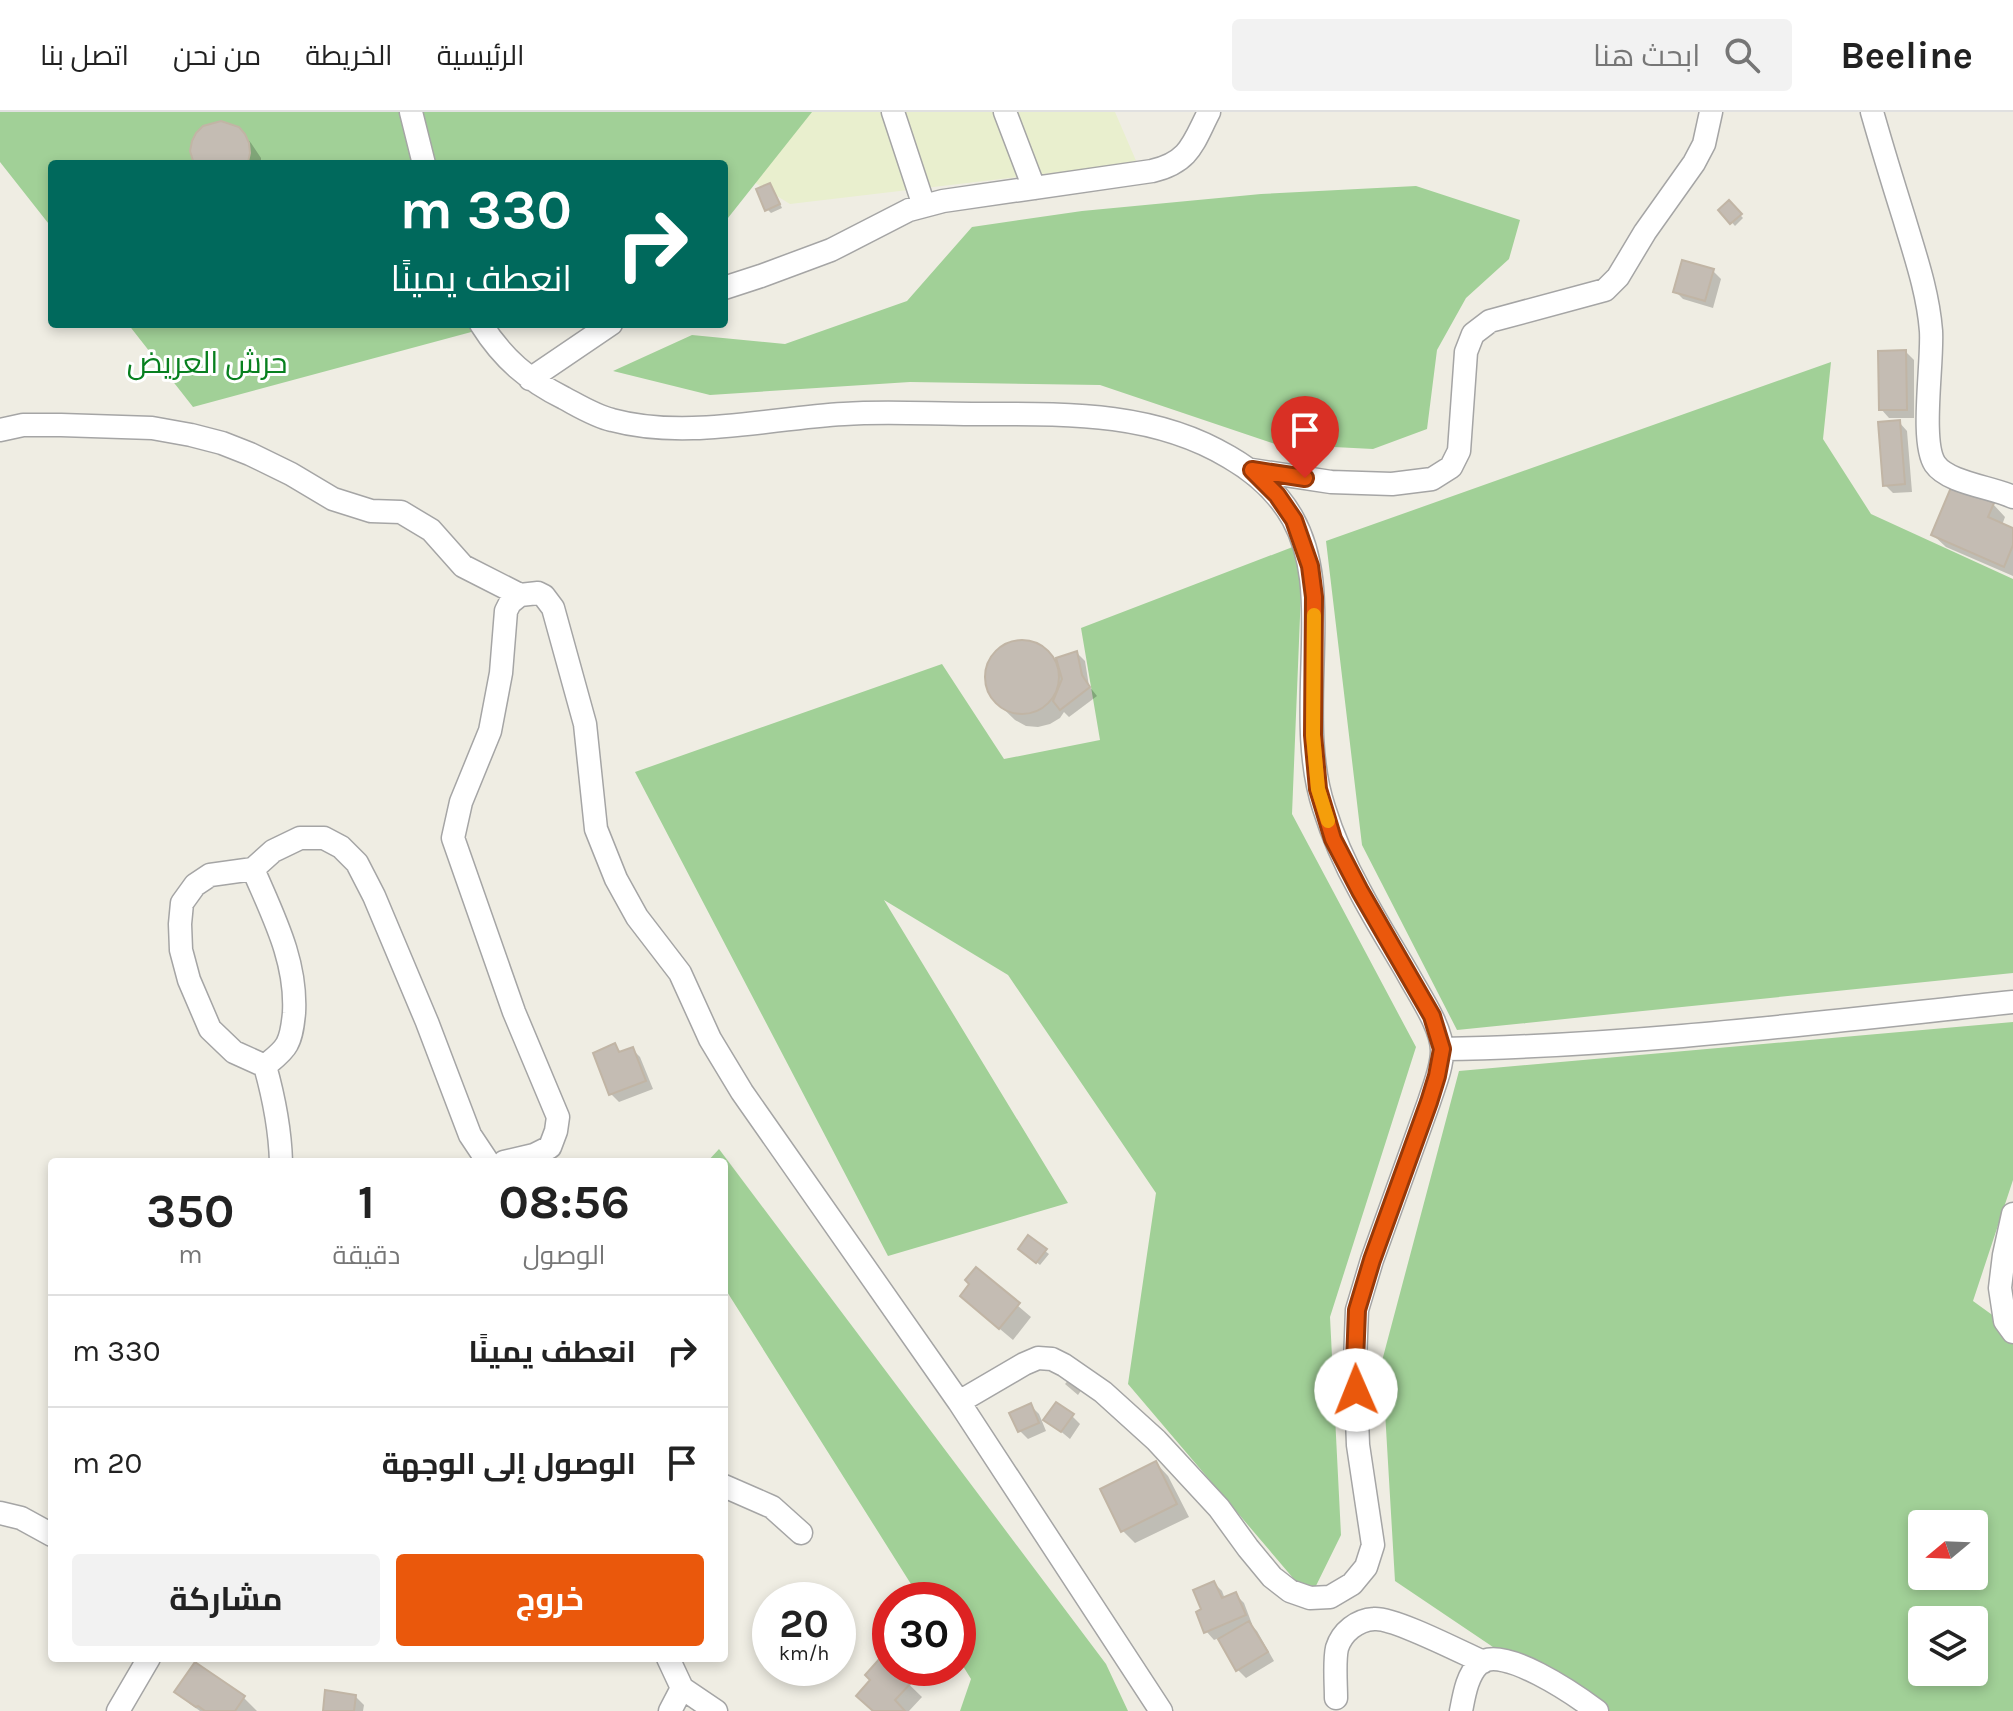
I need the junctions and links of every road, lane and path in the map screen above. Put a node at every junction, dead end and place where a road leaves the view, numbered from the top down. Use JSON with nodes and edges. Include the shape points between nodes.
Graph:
{"nodes":[{"id":1,"x":411,"y":112,"type":"edge"},
{"id":2,"x":893,"y":112,"type":"edge"},
{"id":3,"x":1005,"y":112,"type":"edge"},
{"id":4,"x":1209,"y":112,"type":"edge"},
{"id":5,"x":1711,"y":112,"type":"edge"},
{"id":6,"x":1872,"y":112,"type":"edge"},
{"id":7,"x":423,"y":160,"type":"edge"},
{"id":8,"x":1034,"y":188,"type":"junction"},
{"id":9,"x":924,"y":206,"type":"junction"},
{"id":10,"x":728,"y":287,"type":"edge"},
{"id":11,"x":484,"y":328,"type":"edge"},
{"id":12,"x":605,"y":328,"type":"edge"},
{"id":13,"x":530,"y":379,"type":"junction"},
{"id":14,"x":0,"y":430,"type":"edge"},
{"id":15,"x":1252,"y":470,"type":"junction"},
{"id":16,"x":2013,"y":497,"type":"edge"},
{"id":17,"x":520,"y":595,"type":"junction"},
{"id":18,"x":253,"y":869,"type":"junction"},
{"id":19,"x":2013,"y":1002,"type":"edge"},
{"id":20,"x":1442,"y":1049,"type":"junction"},
{"id":21,"x":265,"y":1066,"type":"junction"},
{"id":22,"x":281,"y":1158,"type":"edge"},
{"id":23,"x":485,"y":1158,"type":"edge"},
{"id":24,"x":521,"y":1158,"type":"edge"},
{"id":25,"x":2013,"y":1214,"type":"edge"},
{"id":26,"x":2013,"y":1332,"type":"edge"},
{"id":27,"x":959,"y":1402,"type":"junction"},
{"id":28,"x":728,"y":1488,"type":"edge"},
{"id":29,"x":0,"y":1513,"type":"edge"},
{"id":30,"x":48,"y":1533,"type":"edge"},
{"id":31,"x":801,"y":1533,"type":"dead end"},
{"id":32,"x":147,"y":1662,"type":"edge"},
{"id":33,"x":670,"y":1662,"type":"edge"},
{"id":34,"x":1483,"y":1662,"type":"junction"},
{"id":35,"x":682,"y":1688,"type":"junction"},
{"id":36,"x":1336,"y":1698,"type":"dead end"},
{"id":37,"x":118,"y":1711,"type":"edge"},
{"id":38,"x":670,"y":1711,"type":"edge"},
{"id":39,"x":716,"y":1711,"type":"edge"},
{"id":40,"x":1161,"y":1711,"type":"edge"},
{"id":41,"x":1461,"y":1711,"type":"edge"},
{"id":42,"x":1597,"y":1711,"type":"edge"}],
"edges":[{"from":1,"to":7,"type":"street"},
{"from":2,"to":9,"type":"street"},
{"from":3,"to":8,"type":"street"},
{"from":4,"to":8,"type":"street","via":[[1189,152],[1172,165]]},
{"from":5,"to":15,"type":"street","via":[[1694,163],[1605,290],[1490,321],[1473,334],[1466,352],[1459,451],[1451,467],[1432,479],[1392,484],[1331,482]]},
{"from":6,"to":16,"type":"street","via":[[1925,292],[1931,331],[1928,450],[1948,476]]},
{"from":8,"to":9,"type":"street"},
{"from":9,"to":10,"type":"street","via":[[831,250]]},
{"from":11,"to":13,"type":"street","via":[[507,360]]},
{"from":12,"to":13,"type":"street"},
{"from":13,"to":15,"type":"street","via":[[610,420],[651,427],[711,427],[845,413],[1108,418],[1183,435]]},
{"from":14,"to":17,"type":"street","via":[[23,425],[152,428],[222,443],[333,499],[371,511],[401,512],[431,530],[463,566]]},
{"from":15,"to":20,"type":"street","via":[[1294,520],[1310,566],[1313,735],[1318,789],[1333,839],[1432,1016]]},
{"from":17,"to":24,"type":"street","via":[[506,611],[490,731],[461,802],[453,838],[514,1012],[558,1117],[550,1147]]},
{"from":17,"to":27,"type":"street","via":[[538,593],[553,608],[585,724],[596,829],[616,879],[637,917],[680,973],[710,1039],[750,1103]]},
{"from":18,"to":21,"type":"street","via":[[282,936],[295,1000],[287,1045]]},
{"from":18,"to":21,"type":"street","via":[[210,875],[195,885],[182,903],[181,950],[210,1029],[234,1052]]},
{"from":18,"to":23,"type":"street","via":[[273,851],[300,838],[324,838],[357,863],[470,1135]]},
{"from":19,"to":20,"type":"street","via":[[1625,1040]]},
{"from":20,"to":27,"type":"street","via":[[1429,1102],[1357,1310],[1358,1445],[1373,1545],[1366,1567],[1352,1584],[1330,1597],[1290,1591],[1272,1577],[1219,1508],[1156,1440],[1103,1392],[1052,1359],[1024,1364]]},
{"from":21,"to":22,"type":"street"},
{"from":25,"to":26,"type":"street","via":[[2000,1288],[2005,1321]]},
{"from":27,"to":40,"type":"street"},
{"from":28,"to":31,"type":"street","via":[[772,1507]]},
{"from":29,"to":30,"type":"street"},
{"from":32,"to":37,"type":"street"},
{"from":33,"to":35,"type":"street"},
{"from":34,"to":36,"type":"street","via":[[1393,1622],[1359,1622],[1337,1649]]},
{"from":34,"to":41,"type":"street","via":[[1470,1678]]},
{"from":34,"to":42,"type":"street","via":[[1502,1659],[1545,1677]]},
{"from":35,"to":38,"type":"street"},
{"from":35,"to":39,"type":"street"}]}
